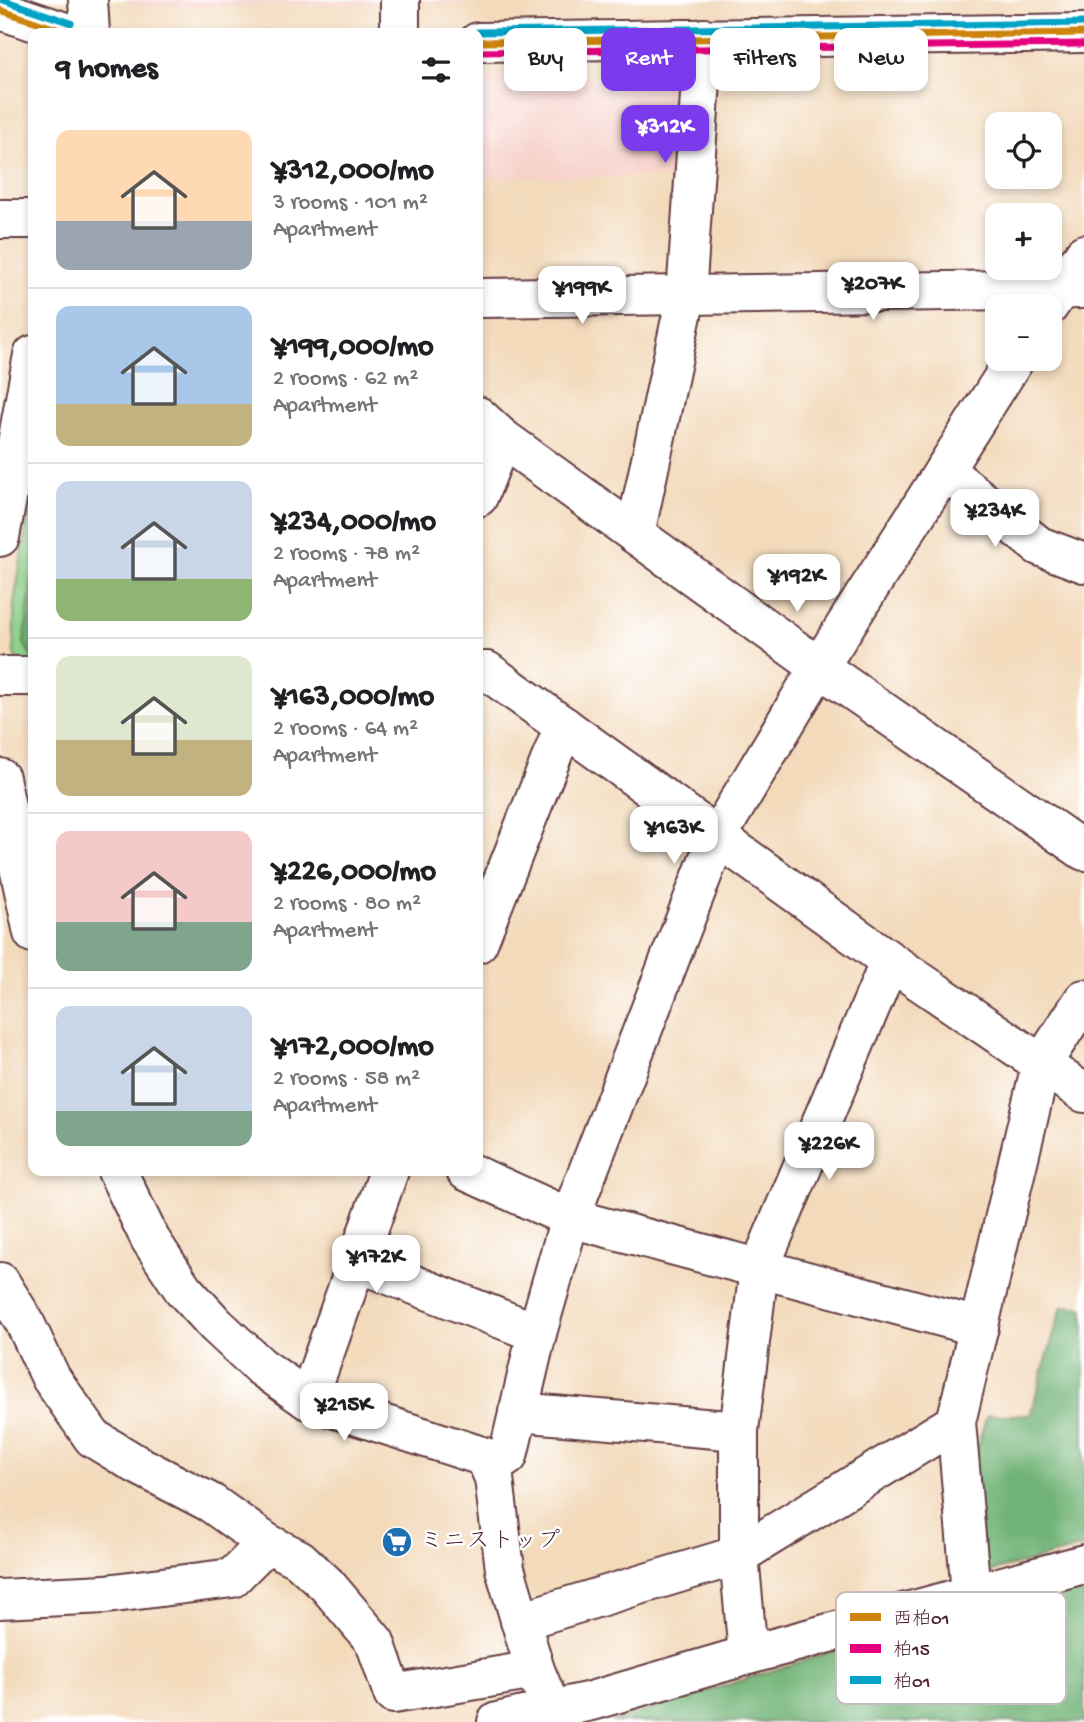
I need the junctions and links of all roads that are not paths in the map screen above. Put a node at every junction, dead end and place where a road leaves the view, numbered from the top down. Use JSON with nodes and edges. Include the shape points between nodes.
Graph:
{"nodes":[{"id":1,"x":88,"y":0,"type":"edge"},
{"id":2,"x":400,"y":0,"type":"edge"},
{"id":3,"x":0,"y":10,"type":"edge"},
{"id":4,"x":53,"y":28,"type":"edge"},
{"id":5,"x":90,"y":28,"type":"edge"},
{"id":6,"x":400,"y":28,"type":"edge"},
{"id":7,"x":1084,"y":33,"type":"edge"},
{"id":8,"x":704,"y":38,"type":"junction"},
{"id":9,"x":483,"y":42,"type":"edge"},
{"id":10,"x":0,"y":219,"type":"edge"},
{"id":11,"x":28,"y":219,"type":"edge"},
{"id":12,"x":1084,"y":254,"type":"edge"},
{"id":13,"x":1064,"y":295,"type":"edge"},
{"id":14,"x":686,"y":296,"type":"junction"},
{"id":15,"x":483,"y":298,"type":"edge"},
{"id":16,"x":1007,"y":371,"type":"edge"},
{"id":17,"x":28,"y":383,"type":"edge"},
{"id":18,"x":490,"y":427,"type":"edge"},
{"id":19,"x":483,"y":468,"type":"edge"},
{"id":20,"x":944,"y":470,"type":"junction"},
{"id":21,"x":635,"y":534,"type":"junction"},
{"id":22,"x":0,"y":537,"type":"edge"},
{"id":23,"x":1084,"y":563,"type":"edge"},
{"id":24,"x":819,"y":667,"type":"junction"},
{"id":25,"x":483,"y":671,"type":"edge"},
{"id":26,"x":0,"y":676,"type":"edge"},
{"id":27,"x":28,"y":676,"type":"edge"},
{"id":28,"x":564,"y":726,"type":"junction"},
{"id":29,"x":0,"y":778,"type":"edge"},
{"id":30,"x":717,"y":838,"type":"junction"},
{"id":31,"x":1084,"y":851,"type":"edge"},
{"id":32,"x":21,"y":928,"type":"edge"},
{"id":33,"x":483,"y":930,"type":"edge"},
{"id":34,"x":890,"y":961,"type":"junction"},
{"id":35,"x":1084,"y":999,"type":"edge"},
{"id":36,"x":1041,"y":1065,"type":"junction"},
{"id":37,"x":1084,"y":1093,"type":"edge"},
{"id":38,"x":119,"y":1176,"type":"edge"},
{"id":39,"x":387,"y":1176,"type":"edge"},
{"id":40,"x":477,"y":1176,"type":"edge"},
{"id":41,"x":570,"y":1218,"type":"junction"},
{"id":42,"x":356,"y":1262,"type":"junction"},
{"id":43,"x":760,"y":1269,"type":"junction"},
{"id":44,"x":0,"y":1282,"type":"edge"},
{"id":45,"x":979,"y":1327,"type":"junction"},
{"id":46,"x":537,"y":1333,"type":"junction"},
{"id":47,"x":308,"y":1400,"type":"junction"},
{"id":48,"x":519,"y":1412,"type":"junction"},
{"id":49,"x":956,"y":1422,"type":"junction"},
{"id":50,"x":738,"y":1431,"type":"junction"},
{"id":51,"x":491,"y":1467,"type":"junction"},
{"id":52,"x":267,"y":1543,"type":"junction"},
{"id":53,"x":739,"y":1555,"type":"junction"},
{"id":54,"x":1084,"y":1564,"type":"edge"},
{"id":55,"x":971,"y":1592,"type":"edge"},
{"id":56,"x":975,"y":1592,"type":"edge"},
{"id":57,"x":0,"y":1599,"type":"edge"},
{"id":58,"x":520,"y":1621,"type":"junction"},
{"id":59,"x":836,"y":1631,"type":"edge"},
{"id":60,"x":748,"y":1655,"type":"junction"},
{"id":61,"x":535,"y":1670,"type":"junction"},
{"id":62,"x":553,"y":1716,"type":"edge"},
{"id":63,"x":497,"y":1722,"type":"edge"}],
"edges":[{"from":1,"to":5,"type":"street"},
{"from":2,"to":6,"type":"street"},
{"from":3,"to":4,"type":"street"},
{"from":7,"to":8,"type":"street"},
{"from":8,"to":9,"type":"street"},
{"from":8,"to":14,"type":"street"},
{"from":10,"to":11,"type":"street"},
{"from":12,"to":13,"type":"street"},
{"from":13,"to":14,"type":"street"},
{"from":14,"to":15,"type":"street"},
{"from":14,"to":21,"type":"street"},
{"from":16,"to":20,"type":"street"},
{"from":17,"to":22,"type":"street"},
{"from":18,"to":19,"type":"street"},
{"from":18,"to":21,"type":"street"},
{"from":20,"to":23,"type":"street","via":[[1039,546]]},
{"from":20,"to":24,"type":"street"},
{"from":21,"to":24,"type":"street"},
{"from":24,"to":30,"type":"street"},
{"from":24,"to":31,"type":"street"},
{"from":25,"to":28,"type":"street"},
{"from":26,"to":27,"type":"street"},
{"from":28,"to":30,"type":"street"},
{"from":28,"to":33,"type":"street"},
{"from":29,"to":32,"type":"street"},
{"from":30,"to":34,"type":"street"},
{"from":30,"to":41,"type":"street"},
{"from":34,"to":36,"type":"street"},
{"from":34,"to":43,"type":"street"},
{"from":35,"to":36,"type":"street"},
{"from":36,"to":37,"type":"street"},
{"from":36,"to":45,"type":"street"},
{"from":38,"to":47,"type":"street","via":[[149,1239],[183,1289],[260,1366]]},
{"from":39,"to":42,"type":"street"},
{"from":40,"to":41,"type":"street"},
{"from":41,"to":43,"type":"street"},
{"from":41,"to":46,"type":"street"},
{"from":42,"to":46,"type":"street"},
{"from":42,"to":47,"type":"street"},
{"from":43,"to":45,"type":"street"},
{"from":43,"to":50,"type":"street"},
{"from":44,"to":52,"type":"street","via":[[51,1378],[93,1438],[211,1503]]},
{"from":45,"to":49,"type":"street"},
{"from":46,"to":48,"type":"street"},
{"from":47,"to":51,"type":"street","via":[[468,1450],[485,1457]]},
{"from":48,"to":50,"type":"street"},
{"from":48,"to":51,"type":"street","via":[[508,1456]]},
{"from":49,"to":53,"type":"street"},
{"from":49,"to":55,"type":"street"},
{"from":50,"to":53,"type":"street"},
{"from":51,"to":58,"type":"street","via":[[505,1569]]},
{"from":52,"to":57,"type":"street","via":[[232,1578],[106,1594]]},
{"from":52,"to":61,"type":"street","via":[[299,1559],[375,1642],[393,1694]]},
{"from":53,"to":58,"type":"street"},
{"from":53,"to":60,"type":"street"},
{"from":54,"to":56,"type":"street"},
{"from":58,"to":61,"type":"street"},
{"from":59,"to":60,"type":"street"},
{"from":60,"to":62,"type":"street"},
{"from":61,"to":62,"type":"street"},
{"from":62,"to":63,"type":"street"}]}
